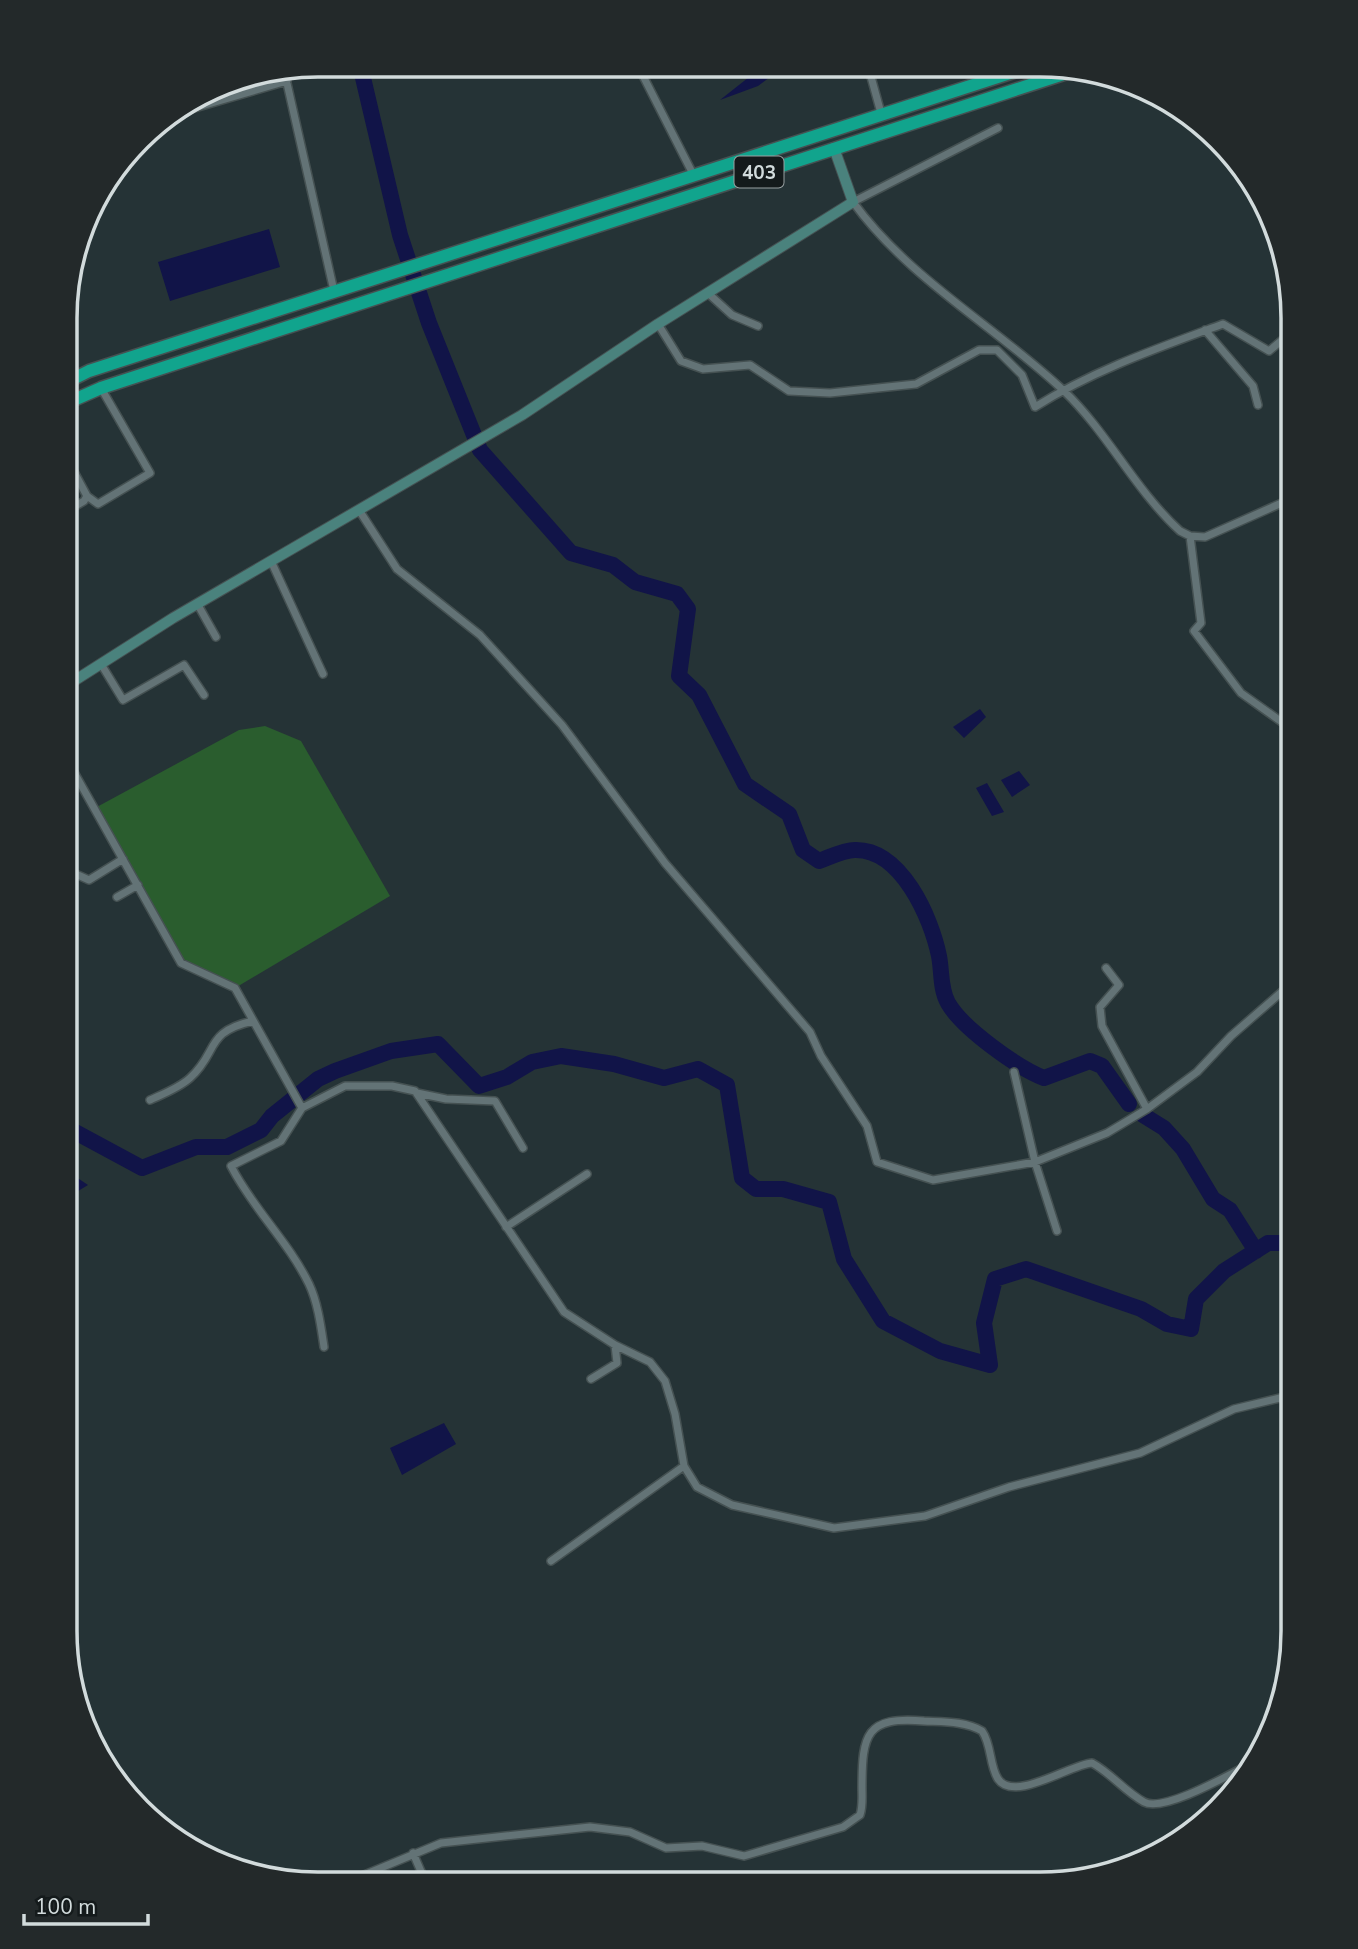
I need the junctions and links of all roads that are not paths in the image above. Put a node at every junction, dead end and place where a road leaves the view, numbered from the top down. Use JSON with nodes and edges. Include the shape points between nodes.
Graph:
{"nodes":[{"id":1,"x":644,"y":77,"type":"edge"},
{"id":2,"x":871,"y":77,"type":"edge"},
{"id":3,"x":997,"y":77,"type":"edge"},
{"id":4,"x":1052,"y":78,"type":"edge"},
{"id":5,"x":287,"y":81,"type":"joint"},
{"id":6,"x":206,"y":105,"type":"edge"},
{"id":7,"x":881,"y":113,"type":"junction"},
{"id":8,"x":998,"y":128,"type":"dead end"},
{"id":9,"x":834,"y":148,"type":"junction"},
{"id":10,"x":693,"y":174,"type":"junction"},
{"id":11,"x":853,"y":202,"type":"junction"},
{"id":12,"x":334,"y":291,"type":"junction"},
{"id":13,"x":710,"y":295,"type":"junction"},
{"id":14,"x":658,"y":324,"type":"junction"},
{"id":15,"x":758,"y":326,"type":"dead end"},
{"id":16,"x":1205,"y":330,"type":"junction"},
{"id":17,"x":1281,"y":341,"type":"edge"},
{"id":18,"x":77,"y":377,"type":"edge"},
{"id":19,"x":101,"y":388,"type":"junction"},
{"id":20,"x":1062,"y":390,"type":"junction"},
{"id":21,"x":77,"y":399,"type":"edge"},
{"id":22,"x":1258,"y":405,"type":"dead end"},
{"id":23,"x":77,"y":478,"type":"edge"},
{"id":24,"x":86,"y":496,"type":"junction"},
{"id":25,"x":1281,"y":504,"type":"edge"},
{"id":26,"x":77,"y":505,"type":"edge"},
{"id":27,"x":359,"y":510,"type":"junction"},
{"id":28,"x":1189,"y":536,"type":"junction"},
{"id":29,"x":271,"y":561,"type":"junction"},
{"id":30,"x":198,"y":605,"type":"junction"},
{"id":31,"x":216,"y":637,"type":"dead end"},
{"id":32,"x":101,"y":664,"type":"junction"},
{"id":33,"x":323,"y":674,"type":"dead end"},
{"id":34,"x":77,"y":679,"type":"edge"},
{"id":35,"x":204,"y":695,"type":"dead end"},
{"id":36,"x":1281,"y":721,"type":"edge"},
{"id":37,"x":77,"y":777,"type":"edge"},
{"id":38,"x":123,"y":859,"type":"junction"},
{"id":39,"x":77,"y":875,"type":"edge"},
{"id":40,"x":138,"y":885,"type":"junction"},
{"id":41,"x":117,"y":897,"type":"dead end"},
{"id":42,"x":1106,"y":968,"type":"dead end"},
{"id":43,"x":1280,"y":993,"type":"edge"},
{"id":44,"x":253,"y":1021,"type":"junction"},
{"id":45,"x":1014,"y":1072,"type":"dead end"},
{"id":46,"x":416,"y":1093,"type":"junction"},
{"id":47,"x":150,"y":1100,"type":"dead end"},
{"id":48,"x":302,"y":1108,"type":"junction"},
{"id":49,"x":1147,"y":1109,"type":"junction"},
{"id":50,"x":523,"y":1148,"type":"dead end"},
{"id":51,"x":1035,"y":1162,"type":"junction"},
{"id":52,"x":587,"y":1174,"type":"dead end"},
{"id":53,"x":506,"y":1227,"type":"junction"},
{"id":54,"x":1057,"y":1231,"type":"dead end"},
{"id":55,"x":615,"y":1345,"type":"junction"},
{"id":56,"x":324,"y":1347,"type":"dead end"},
{"id":57,"x":591,"y":1379,"type":"dead end"},
{"id":58,"x":1280,"y":1398,"type":"edge"},
{"id":59,"x":684,"y":1466,"type":"junction"},
{"id":60,"x":551,"y":1561,"type":"dead end"},
{"id":61,"x":1236,"y":1771,"type":"edge"},
{"id":62,"x":413,"y":1853,"type":"junction"},
{"id":63,"x":370,"y":1872,"type":"edge"},
{"id":64,"x":422,"y":1872,"type":"edge"}],
"edges":[{"from":1,"to":10,"type":"street"},
{"from":2,"to":7,"type":"street"},
{"from":3,"to":7,"type":"highway","number":"403"},
{"from":4,"to":9,"type":"highway","number":"403"},
{"from":5,"to":6,"type":"street"},
{"from":5,"to":12,"type":"street"},
{"from":7,"to":10,"type":"highway","number":"403"},
{"from":8,"to":11,"type":"street"},
{"from":9,"to":11,"type":"street"},
{"from":9,"to":19,"type":"highway","number":"403"},
{"from":10,"to":12,"type":"highway","number":"403"},
{"from":11,"to":13,"type":"street"},
{"from":11,"to":20,"type":"street","via":[[903,259]]},
{"from":12,"to":18,"type":"highway","number":"403"},
{"from":13,"to":14,"type":"street"},
{"from":13,"to":15,"type":"street","via":[[737,318]]},
{"from":14,"to":20,"type":"street","via":[[681,361],[703,369],[750,365],[789,391],[830,393],[916,384],[979,350],[996,350],[1021,375],[1035,407]]},
{"from":14,"to":27,"type":"street","via":[[477,442]]},
{"from":16,"to":17,"type":"street","via":[[1223,324],[1269,351]]},
{"from":16,"to":20,"type":"street","via":[[1132,356]]},
{"from":16,"to":22,"type":"street","via":[[1253,386]]},
{"from":19,"to":21,"type":"highway","number":"403"},
{"from":19,"to":24,"type":"street","via":[[150,473],[98,504]]},
{"from":20,"to":28,"type":"street","via":[[1170,521]]},
{"from":23,"to":24,"type":"street"},
{"from":24,"to":26,"type":"street"},
{"from":25,"to":28,"type":"street","via":[[1223,532]]},
{"from":27,"to":29,"type":"street"},
{"from":27,"to":51,"type":"street","via":[[397,569],[480,635],[562,725],[665,863],[810,1032],[867,1126],[877,1161],[933,1180]]},
{"from":28,"to":36,"type":"street","via":[[1201,624],[1194,631],[1241,693]]},
{"from":29,"to":30,"type":"street"},
{"from":29,"to":33,"type":"street"},
{"from":30,"to":31,"type":"street"},
{"from":30,"to":32,"type":"street"},
{"from":32,"to":34,"type":"street"},
{"from":32,"to":35,"type":"street","via":[[123,700],[184,665]]},
{"from":37,"to":38,"type":"street"},
{"from":38,"to":39,"type":"street","via":[[89,880]]},
{"from":38,"to":40,"type":"street"},
{"from":40,"to":41,"type":"street"},
{"from":40,"to":44,"type":"street","via":[[181,963],[235,988]]},
{"from":42,"to":49,"type":"street","via":[[1119,985],[1100,1007],[1102,1026]]},
{"from":43,"to":49,"type":"street","via":[[1197,1072]]},
{"from":44,"to":47,"type":"street","via":[[232,1026],[214,1040],[191,1078]]},
{"from":44,"to":48,"type":"street"},
{"from":45,"to":51,"type":"street"},
{"from":46,"to":48,"type":"street","via":[[392,1086],[345,1086]]},
{"from":46,"to":50,"type":"street","via":[[495,1101]]},
{"from":46,"to":53,"type":"street"},
{"from":48,"to":56,"type":"street","via":[[281,1141],[231,1166],[309,1285]]},
{"from":49,"to":51,"type":"street","via":[[1107,1133]]},
{"from":51,"to":54,"type":"street"},
{"from":52,"to":53,"type":"street"},
{"from":53,"to":55,"type":"street","via":[[564,1312]]},
{"from":55,"to":57,"type":"street","via":[[617,1363]]},
{"from":55,"to":59,"type":"street","via":[[650,1362],[665,1381]]},
{"from":58,"to":59,"type":"street","via":[[1234,1409],[1140,1453],[1009,1487],[925,1516],[834,1528],[732,1505],[696,1487]]},
{"from":59,"to":60,"type":"street"},
{"from":61,"to":62,"type":"street","via":[[1159,1805],[1147,1804],[1092,1763],[1080,1763],[1025,1786],[1005,1785],[997,1778],[982,1731],[964,1724],[895,1718],[876,1727],[869,1737],[860,1815],[843,1827],[766,1851],[744,1856],[702,1846],[667,1849],[629,1832],[590,1827],[441,1843]]},
{"from":62,"to":63,"type":"street"},
{"from":62,"to":64,"type":"street"}]}
